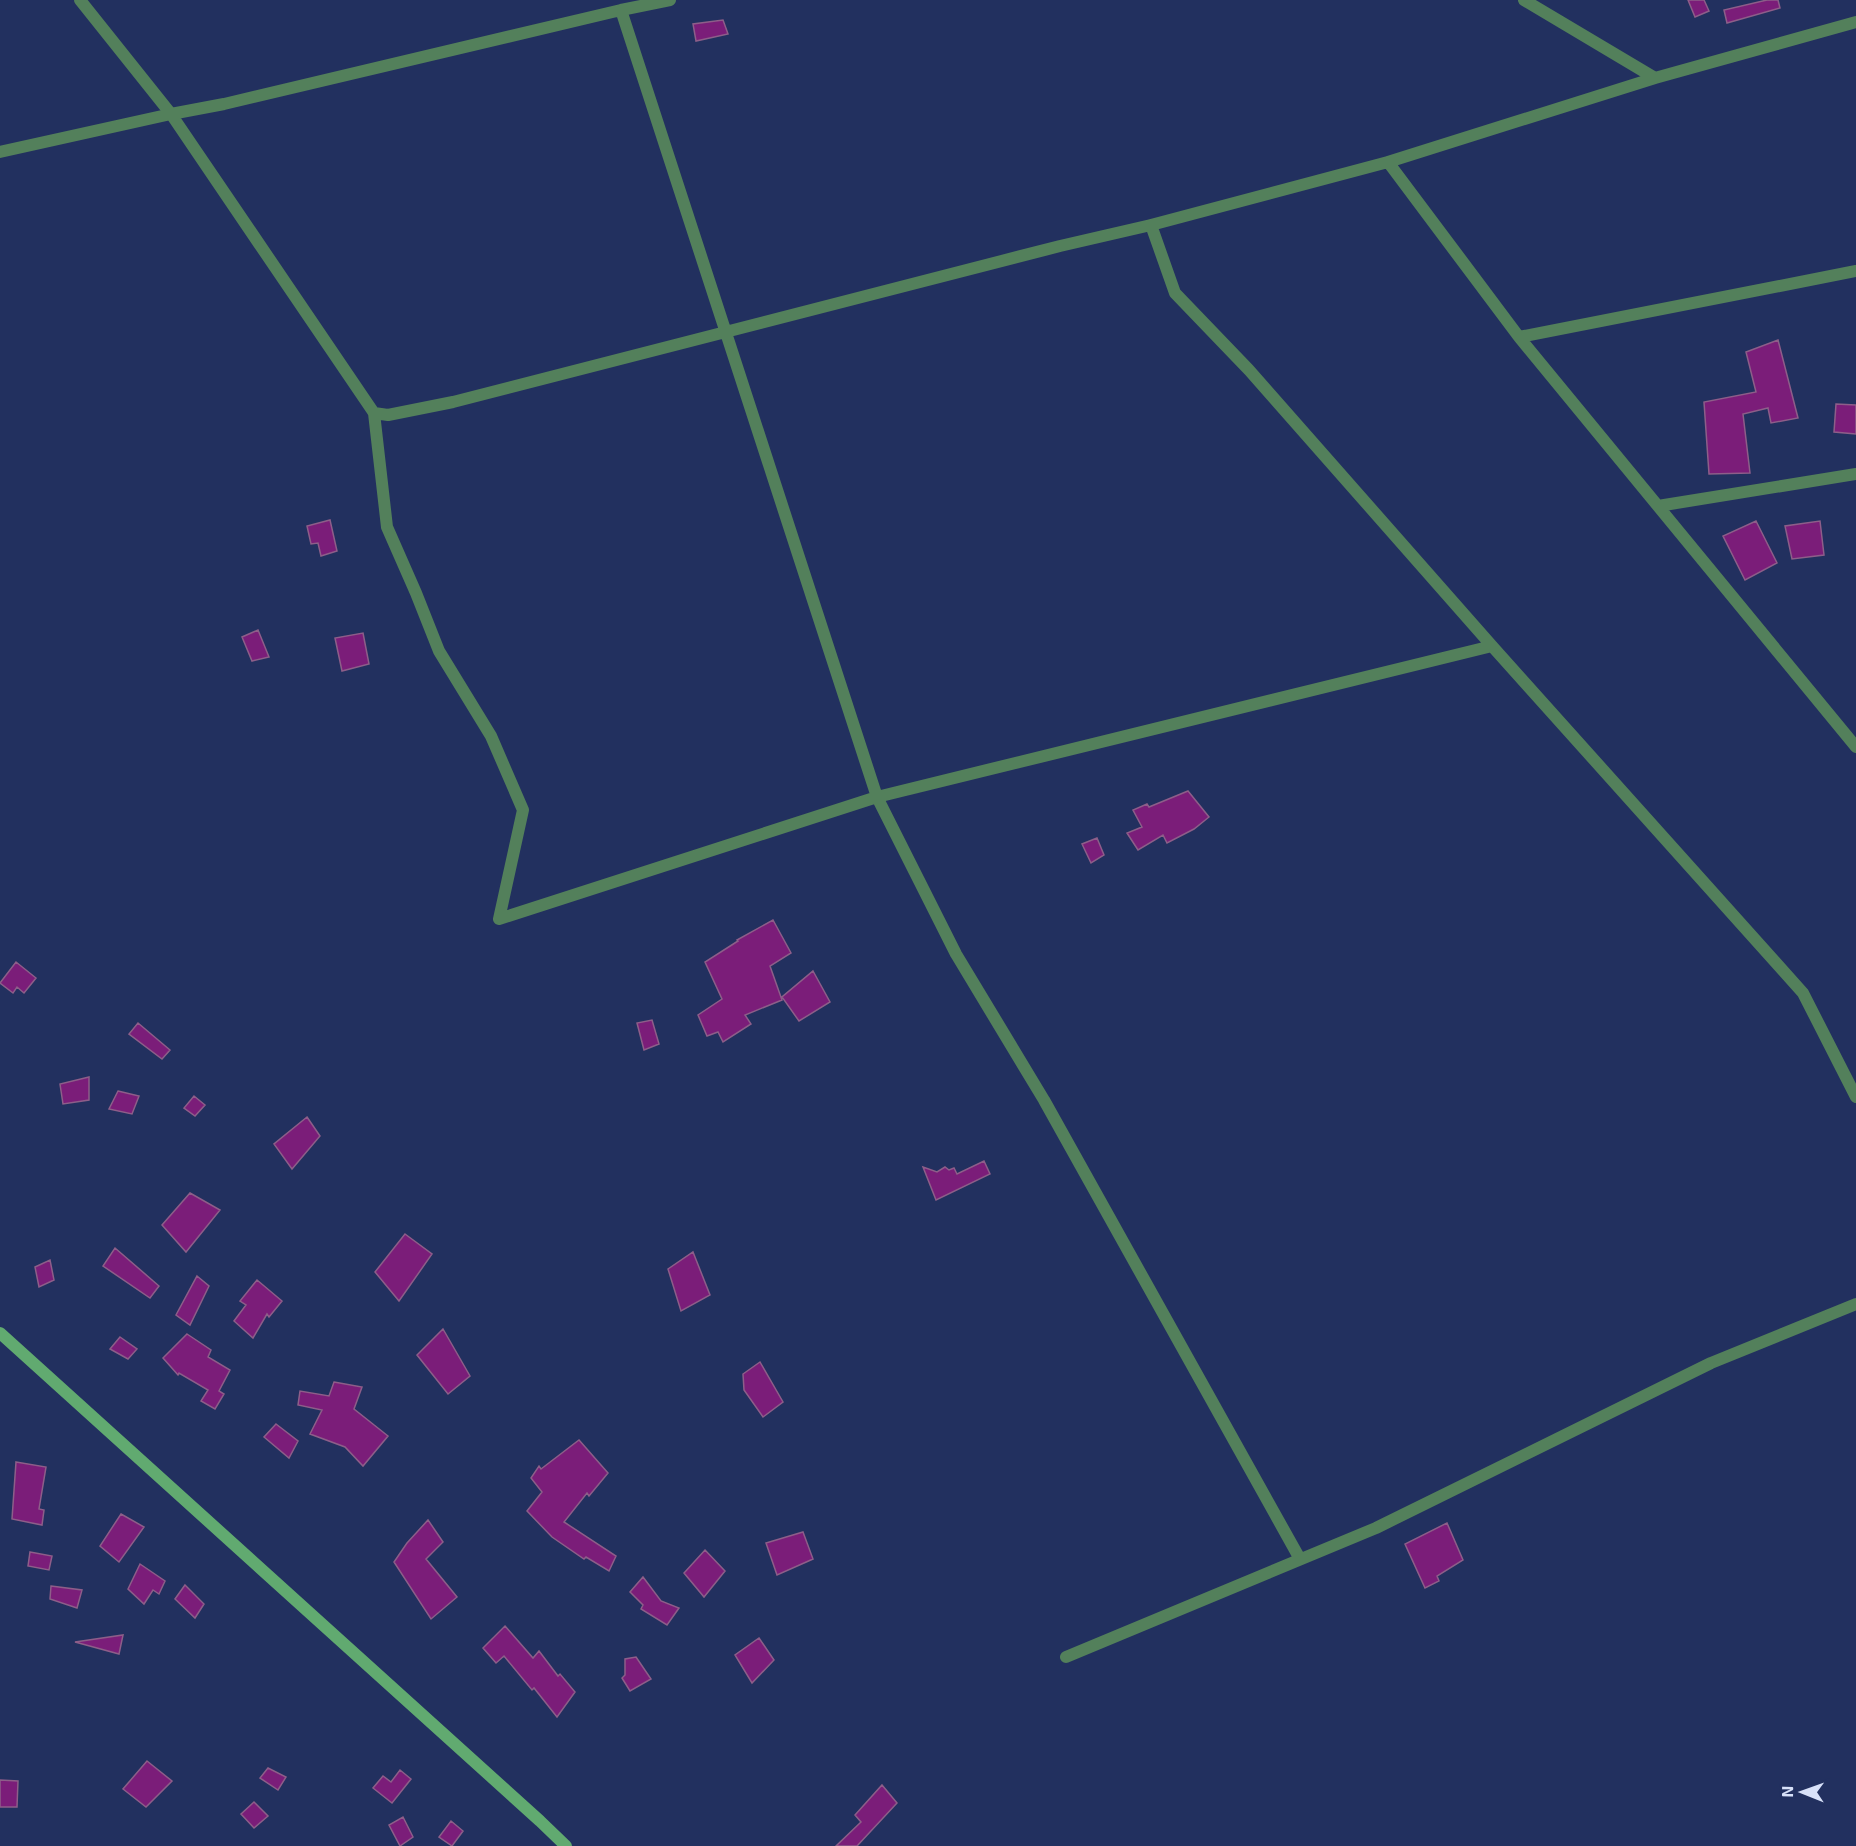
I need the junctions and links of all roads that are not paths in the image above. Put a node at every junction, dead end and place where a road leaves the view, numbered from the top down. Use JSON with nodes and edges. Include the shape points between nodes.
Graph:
{"nodes":[{"id":1,"x":80,"y":0,"type":"edge"},
{"id":2,"x":670,"y":0,"type":"edge"},
{"id":3,"x":1524,"y":0,"type":"edge"},
{"id":4,"x":621,"y":10,"type":"junction"},
{"id":5,"x":1856,"y":22,"type":"edge"},
{"id":6,"x":1655,"y":78,"type":"junction"},
{"id":7,"x":171,"y":114,"type":"junction"},
{"id":8,"x":0,"y":152,"type":"edge"},
{"id":9,"x":1388,"y":162,"type":"junction"},
{"id":10,"x":1150,"y":225,"type":"junction"},
{"id":11,"x":1856,"y":271,"type":"edge"},
{"id":12,"x":726,"y":332,"type":"junction"},
{"id":13,"x":1519,"y":337,"type":"junction"},
{"id":14,"x":374,"y":414,"type":"junction"},
{"id":15,"x":1856,"y":474,"type":"edge"},
{"id":16,"x":1658,"y":506,"type":"junction"},
{"id":17,"x":1492,"y":646,"type":"junction"},
{"id":18,"x":1856,"y":747,"type":"edge"},
{"id":19,"x":877,"y":797,"type":"junction"},
{"id":20,"x":1856,"y":1097,"type":"edge"},
{"id":21,"x":1856,"y":1304,"type":"edge"},
{"id":22,"x":0,"y":1333,"type":"edge"},
{"id":23,"x":1300,"y":1559,"type":"junction"},
{"id":24,"x":1066,"y":1657,"type":"dead end"},
{"id":25,"x":566,"y":1846,"type":"edge"}],
"edges":[{"from":1,"to":7,"type":"street"},
{"from":2,"to":4,"type":"street"},
{"from":3,"to":6,"type":"street"},
{"from":4,"to":7,"type":"street"},
{"from":4,"to":12,"type":"street"},
{"from":5,"to":6,"type":"street"},
{"from":6,"to":9,"type":"street"},
{"from":7,"to":8,"type":"street"},
{"from":7,"to":14,"type":"street"},
{"from":9,"to":10,"type":"street"},
{"from":9,"to":13,"type":"street"},
{"from":10,"to":12,"type":"street"},
{"from":10,"to":17,"type":"street","via":[[1175,293],[1249,370]]},
{"from":11,"to":13,"type":"street"},
{"from":12,"to":14,"type":"street","via":[[453,402],[388,415]]},
{"from":12,"to":19,"type":"street"},
{"from":13,"to":16,"type":"street"},
{"from":14,"to":19,"type":"street","via":[[387,527],[439,651],[490,736],[523,810],[499,920]]},
{"from":15,"to":16,"type":"street"},
{"from":16,"to":18,"type":"street"},
{"from":17,"to":19,"type":"street"},
{"from":17,"to":20,"type":"street","via":[[1803,993]]},
{"from":19,"to":23,"type":"street","via":[[956,954],[1044,1101]]},
{"from":21,"to":23,"type":"street","via":[[1712,1363],[1376,1528]]},
{"from":22,"to":25,"type":"main road"},
{"from":23,"to":24,"type":"street"}]}
